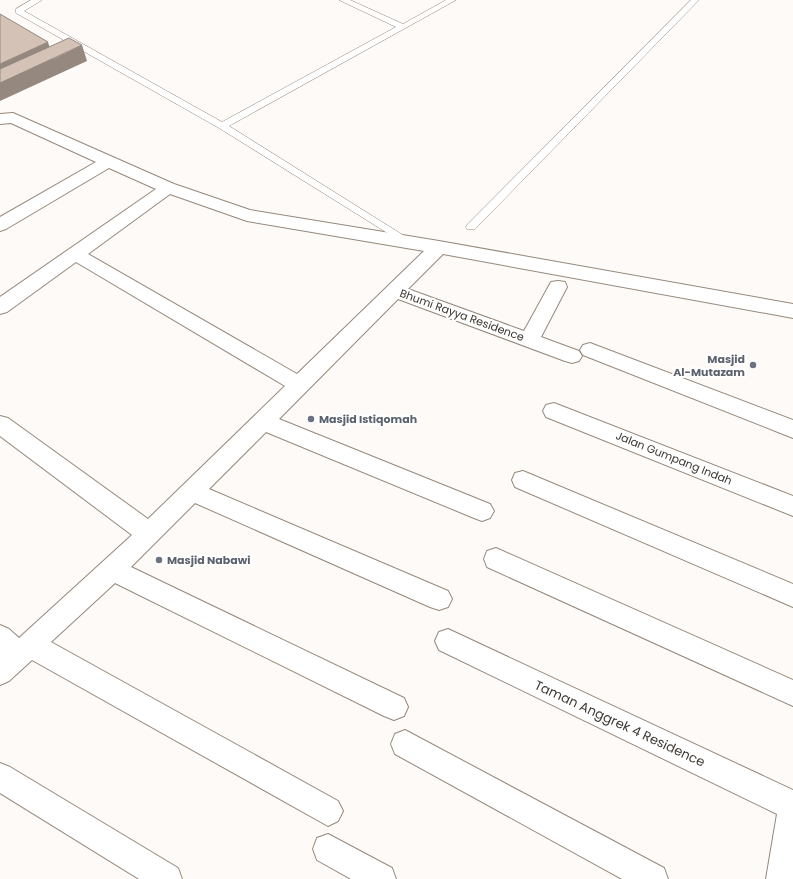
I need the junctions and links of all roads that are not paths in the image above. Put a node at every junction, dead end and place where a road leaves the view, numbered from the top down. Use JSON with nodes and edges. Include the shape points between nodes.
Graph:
{"nodes":[{"id":1,"x":38,"y":0,"type":"edge"},
{"id":2,"x":343,"y":0,"type":"edge"},
{"id":3,"x":452,"y":0,"type":"edge"},
{"id":4,"x":696,"y":0,"type":"edge"},
{"id":5,"x":403,"y":27,"type":"junction"},
{"id":6,"x":0,"y":120,"type":"edge"},
{"id":7,"x":222,"y":126,"type":"junction"},
{"id":8,"x":109,"y":161,"type":"junction"},
{"id":9,"x":168,"y":188,"type":"junction"},
{"id":10,"x":0,"y":225,"type":"edge"},
{"id":11,"x":471,"y":227,"type":"dead end"},
{"id":12,"x":409,"y":242,"type":"junction"},
{"id":13,"x":439,"y":247,"type":"junction"},
{"id":14,"x":82,"y":258,"type":"dead end"},
{"id":15,"x":558,"y":287,"type":"dead end"},
{"id":16,"x":395,"y":291,"type":"junction"},
{"id":17,"x":0,"y":307,"type":"edge"},
{"id":18,"x":793,"y":311,"type":"edge"},
{"id":19,"x":529,"y":340,"type":"junction"},
{"id":20,"x":299,"y":385,"type":"junction"},
{"id":21,"x":554,"y":410,"type":"dead end"},
{"id":22,"x":262,"y":421,"type":"junction"},
{"id":23,"x":0,"y":424,"type":"edge"},
{"id":24,"x":793,"y":429,"type":"edge"},
{"id":25,"x":523,"y":480,"type":"dead end"},
{"id":26,"x":193,"y":492,"type":"junction"},
{"id":27,"x":793,"y":506,"type":"edge"},
{"id":28,"x":482,"y":511,"type":"dead end"},
{"id":29,"x":148,"y":533,"type":"junction"},
{"id":30,"x":496,"y":559,"type":"dead end"},
{"id":31,"x":112,"y":570,"type":"junction"},
{"id":32,"x":793,"y":596,"type":"edge"},
{"id":33,"x":440,"y":599,"type":"dead end"},
{"id":34,"x":0,"y":637,"type":"edge"},
{"id":35,"x":448,"y":641,"type":"dead end"},
{"id":36,"x":25,"y":650,"type":"junction"},
{"id":37,"x":0,"y":672,"type":"edge"},
{"id":38,"x":793,"y":692,"type":"edge"},
{"id":39,"x":394,"y":707,"type":"dead end"},
{"id":40,"x":406,"y":744,"type":"dead end"},
{"id":41,"x":0,"y":777,"type":"edge"},
{"id":42,"x":793,"y":805,"type":"edge"},
{"id":43,"x":328,"y":811,"type":"dead end"},
{"id":44,"x":328,"y":849,"type":"dead end"},
{"id":45,"x":785,"y":876,"type":"edge"},
{"id":46,"x":167,"y":879,"type":"edge"},
{"id":47,"x":381,"y":879,"type":"edge"},
{"id":48,"x":653,"y":879,"type":"edge"}],
"edges":[{"from":1,"to":7,"type":"lane","via":[[19,11]]},
{"from":2,"to":5,"type":"lane"},
{"from":3,"to":5,"type":"lane"},
{"from":4,"to":11,"type":"lane"},
{"from":5,"to":7,"type":"lane"},
{"from":6,"to":8,"type":"street","via":[[13,118]]},
{"from":7,"to":12,"type":"lane"},
{"from":8,"to":9,"type":"street"},
{"from":8,"to":10,"type":"street"},
{"from":9,"to":12,"type":"street","via":[[247,215]]},
{"from":9,"to":17,"type":"street"},
{"from":12,"to":13,"type":"street"},
{"from":13,"to":16,"type":"street"},
{"from":13,"to":18,"type":"street"},
{"from":14,"to":20,"type":"street"},
{"from":15,"to":19,"type":"street","name":"Bhumi Rayya Residence"},
{"from":16,"to":19,"type":"street","name":"Bhumi Rayya Residence"},
{"from":16,"to":20,"type":"street"},
{"from":19,"to":24,"type":"street","name":"Bhumi Rayya Residence","via":[[581,353]]},
{"from":20,"to":22,"type":"street"},
{"from":21,"to":27,"type":"street","name":"Jalan Gumpang Indah"},
{"from":22,"to":26,"type":"street"},
{"from":22,"to":28,"type":"street"},
{"from":23,"to":29,"type":"street"},
{"from":25,"to":32,"type":"street"},
{"from":26,"to":29,"type":"street"},
{"from":26,"to":33,"type":"street"},
{"from":29,"to":31,"type":"street"},
{"from":30,"to":38,"type":"street"},
{"from":31,"to":36,"type":"street"},
{"from":31,"to":39,"type":"street"},
{"from":34,"to":36,"type":"street"},
{"from":35,"to":42,"type":"street","name":"Taman Anggrek 4 Residence"},
{"from":36,"to":37,"type":"street"},
{"from":36,"to":43,"type":"street"},
{"from":40,"to":48,"type":"street"},
{"from":41,"to":46,"type":"street"},
{"from":42,"to":45,"type":"street"},
{"from":44,"to":47,"type":"street"}]}
